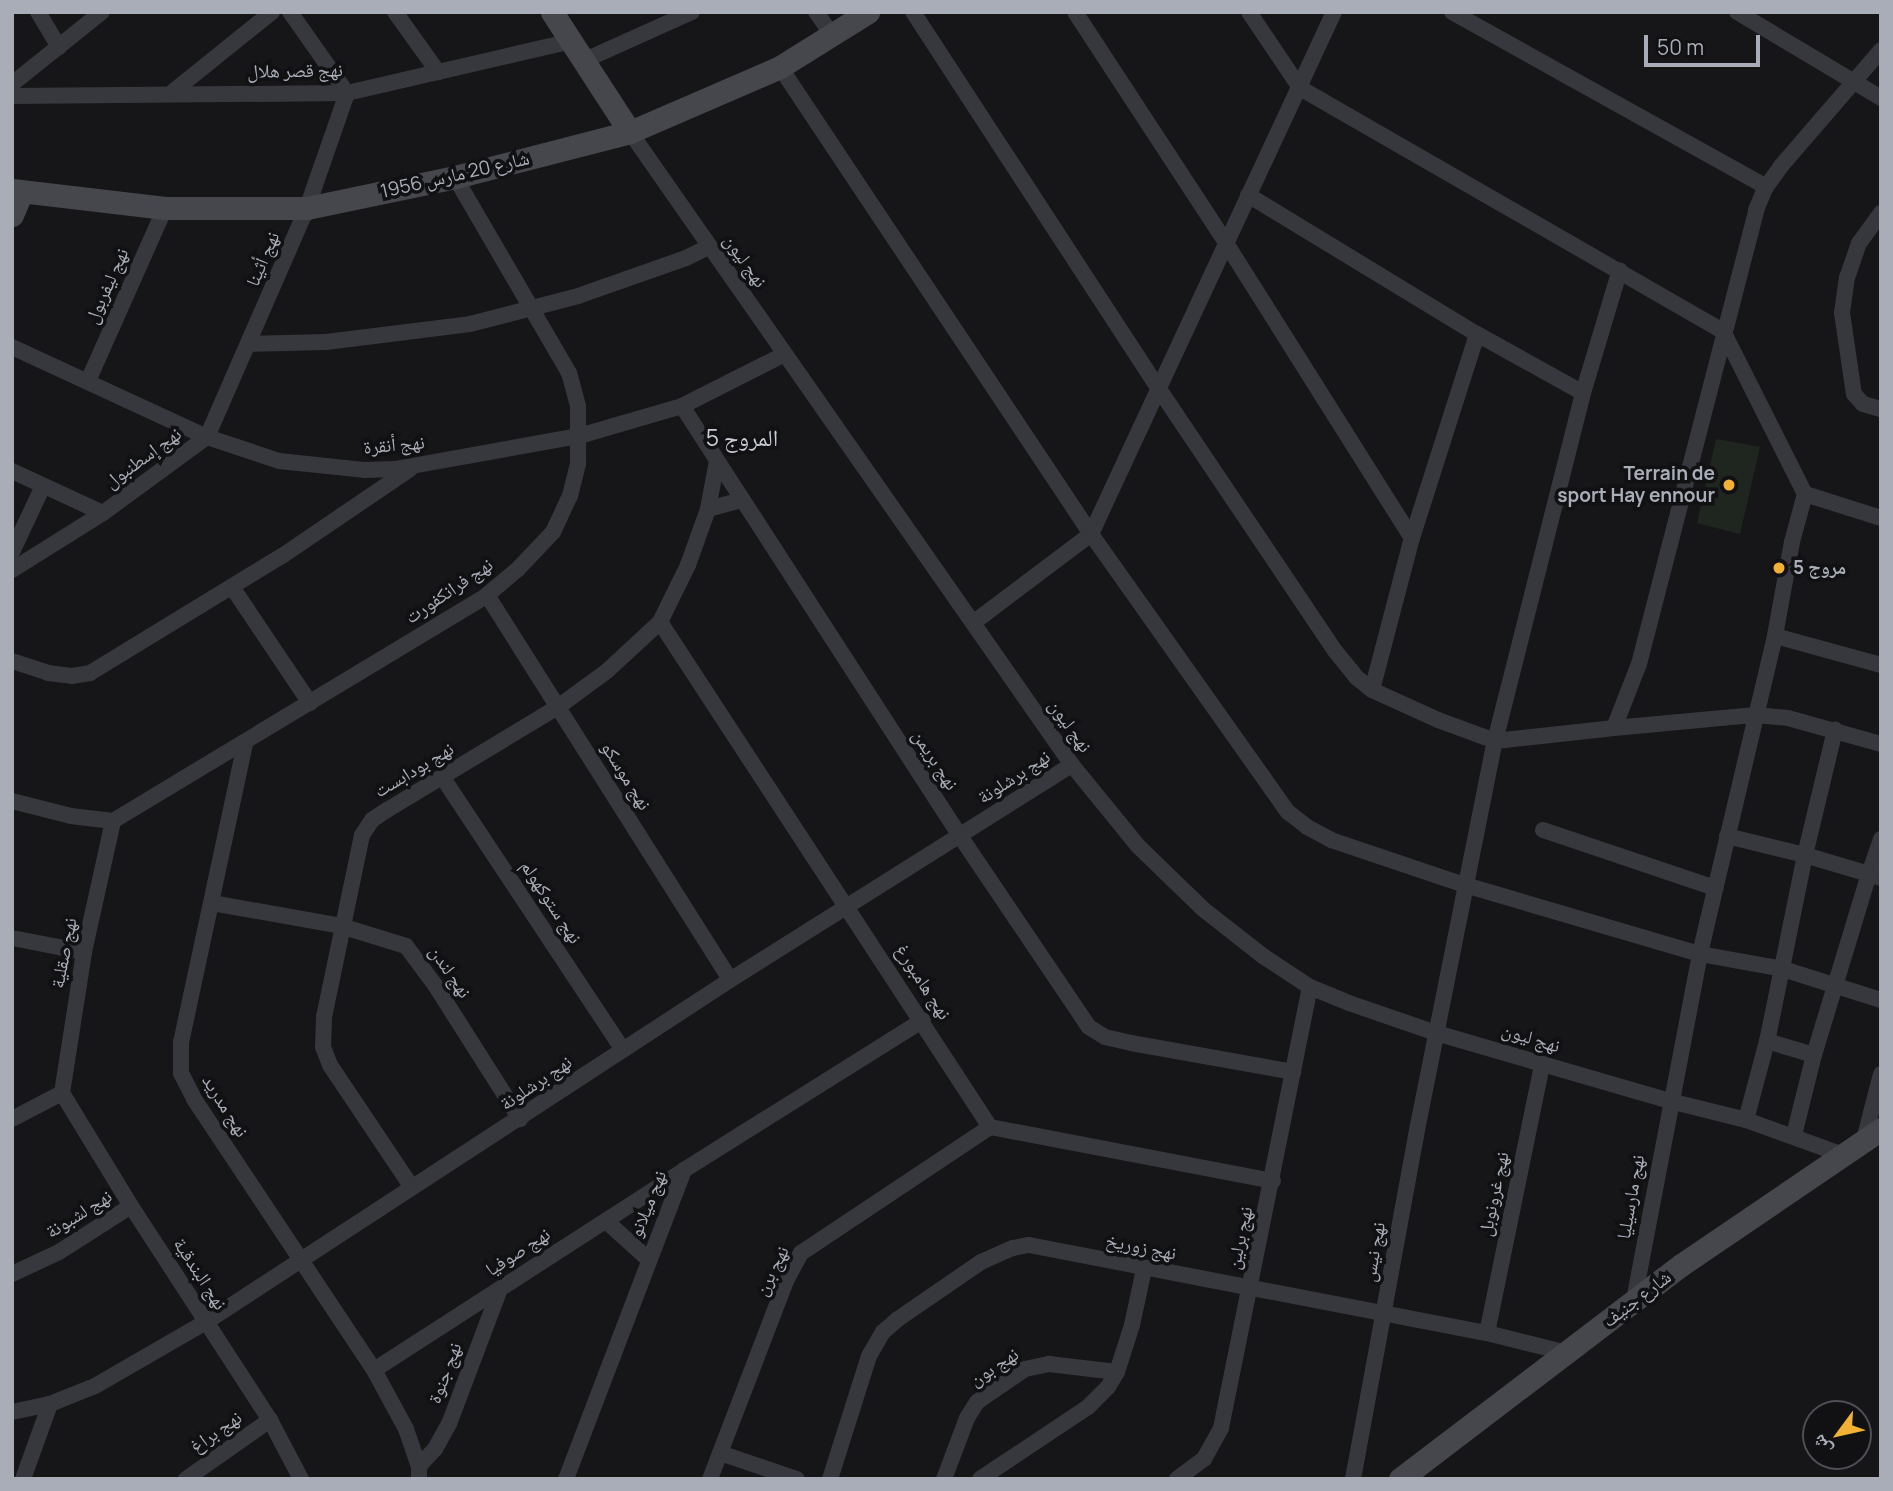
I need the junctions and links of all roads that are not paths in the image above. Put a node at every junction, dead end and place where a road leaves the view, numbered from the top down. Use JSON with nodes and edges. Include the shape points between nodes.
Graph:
{"nodes":[{"id":1,"x":38,"y":12,"type":"edge"},
{"id":2,"x":102,"y":12,"type":"edge"},
{"id":3,"x":272,"y":12,"type":"edge"},
{"id":4,"x":290,"y":12,"type":"edge"},
{"id":5,"x":395,"y":12,"type":"edge"},
{"id":6,"x":552,"y":12,"type":"edge"},
{"id":7,"x":692,"y":12,"type":"edge"},
{"id":8,"x":816,"y":12,"type":"edge"},
{"id":9,"x":868,"y":12,"type":"edge"},
{"id":10,"x":913,"y":12,"type":"edge"},
{"id":11,"x":1075,"y":12,"type":"edge"},
{"id":12,"x":1249,"y":12,"type":"edge"},
{"id":13,"x":1334,"y":12,"type":"edge"},
{"id":14,"x":1452,"y":12,"type":"edge"},
{"id":15,"x":1737,"y":12,"type":"edge"},
{"id":16,"x":833,"y":36,"type":"junction"},
{"id":17,"x":59,"y":47,"type":"junction"},
{"id":18,"x":578,"y":50,"type":"junction"},
{"id":19,"x":1881,"y":50,"type":"edge"},
{"id":20,"x":780,"y":67,"type":"junction"},
{"id":21,"x":438,"y":72,"type":"junction"},
{"id":22,"x":1855,"y":82,"type":"junction"},
{"id":23,"x":12,"y":84,"type":"edge"},
{"id":24,"x":1300,"y":88,"type":"junction"},
{"id":25,"x":347,"y":93,"type":"junction"},
{"id":26,"x":170,"y":94,"type":"junction"},
{"id":27,"x":12,"y":96,"type":"edge"},
{"id":28,"x":1881,"y":98,"type":"edge"},
{"id":29,"x":630,"y":132,"type":"junction"},
{"id":30,"x":456,"y":177,"type":"junction"},
{"id":31,"x":1766,"y":187,"type":"junction"},
{"id":32,"x":17,"y":191,"type":"edge"},
{"id":33,"x":1248,"y":195,"type":"junction"},
{"id":34,"x":165,"y":208,"type":"junction"},
{"id":35,"x":306,"y":208,"type":"junction"},
{"id":36,"x":1881,"y":213,"type":"edge"},
{"id":37,"x":12,"y":215,"type":"edge"},
{"id":38,"x":1226,"y":243,"type":"junction"},
{"id":39,"x":709,"y":247,"type":"junction"},
{"id":40,"x":1620,"y":270,"type":"junction"},
{"id":41,"x":534,"y":309,"type":"junction"},
{"id":42,"x":1723,"y":331,"type":"junction"},
{"id":43,"x":1477,"y":334,"type":"junction"},
{"id":44,"x":249,"y":344,"type":"junction"},
{"id":45,"x":12,"y":347,"type":"edge"},
{"id":46,"x":785,"y":354,"type":"junction"},
{"id":47,"x":88,"y":382,"type":"junction"},
{"id":48,"x":1159,"y":389,"type":"junction"},
{"id":49,"x":1583,"y":393,"type":"junction"},
{"id":50,"x":682,"y":406,"type":"junction"},
{"id":51,"x":1881,"y":409,"type":"edge"},
{"id":52,"x":579,"y":436,"type":"junction"},
{"id":53,"x":207,"y":437,"type":"junction"},
{"id":54,"x":717,"y":461,"type":"junction"},
{"id":55,"x":415,"y":466,"type":"junction"},
{"id":56,"x":12,"y":471,"type":"edge"},
{"id":57,"x":43,"y":486,"type":"junction"},
{"id":58,"x":1805,"y":494,"type":"junction"},
{"id":59,"x":742,"y":500,"type":"junction"},
{"id":60,"x":708,"y":509,"type":"junction"},
{"id":61,"x":103,"y":513,"type":"junction"},
{"id":62,"x":1881,"y":518,"type":"edge"},
{"id":63,"x":1091,"y":534,"type":"junction"},
{"id":64,"x":1412,"y":538,"type":"junction"},
{"id":65,"x":12,"y":552,"type":"edge"},
{"id":66,"x":12,"y":570,"type":"edge"},
{"id":67,"x":232,"y":587,"type":"junction"},
{"id":68,"x":487,"y":595,"type":"junction"},
{"id":69,"x":660,"y":622,"type":"junction"},
{"id":70,"x":973,"y":623,"type":"junction"},
{"id":71,"x":1775,"y":636,"type":"junction"},
{"id":72,"x":12,"y":661,"type":"edge"},
{"id":73,"x":1881,"y":665,"type":"edge"},
{"id":74,"x":1372,"y":690,"type":"junction"},
{"id":75,"x":310,"y":703,"type":"junction"},
{"id":76,"x":558,"y":707,"type":"junction"},
{"id":77,"x":1755,"y":715,"type":"junction"},
{"id":78,"x":1614,"y":728,"type":"junction"},
{"id":79,"x":1835,"y":730,"type":"junction"},
{"id":80,"x":1495,"y":741,"type":"junction"},
{"id":81,"x":245,"y":744,"type":"junction"},
{"id":82,"x":1881,"y":744,"type":"edge"},
{"id":83,"x":1072,"y":765,"type":"junction"},
{"id":84,"x":443,"y":778,"type":"junction"},
{"id":85,"x":12,"y":801,"type":"edge"},
{"id":86,"x":113,"y":821,"type":"junction"},
{"id":87,"x":1543,"y":830,"type":"dead end"},
{"id":88,"x":960,"y":836,"type":"junction"},
{"id":89,"x":1727,"y":836,"type":"junction"},
{"id":90,"x":1881,"y":839,"type":"edge"},
{"id":91,"x":1805,"y":855,"type":"junction"},
{"id":92,"x":1875,"y":876,"type":"edge"},
{"id":93,"x":1465,"y":885,"type":"junction"},
{"id":94,"x":1715,"y":888,"type":"junction"},
{"id":95,"x":212,"y":903,"type":"junction"},
{"id":96,"x":848,"y":907,"type":"junction"},
{"id":97,"x":341,"y":926,"type":"junction"},
{"id":98,"x":12,"y":938,"type":"edge"},
{"id":99,"x":84,"y":952,"type":"junction"},
{"id":100,"x":1700,"y":954,"type":"junction"},
{"id":101,"x":1783,"y":970,"type":"junction"},
{"id":102,"x":730,"y":980,"type":"junction"},
{"id":103,"x":1835,"y":984,"type":"junction"},
{"id":104,"x":1310,"y":987,"type":"junction"},
{"id":105,"x":1881,"y":1000,"type":"edge"},
{"id":106,"x":923,"y":1020,"type":"junction"},
{"id":107,"x":1436,"y":1033,"type":"junction"},
{"id":108,"x":1767,"y":1041,"type":"junction"},
{"id":109,"x":623,"y":1050,"type":"junction"},
{"id":110,"x":1814,"y":1055,"type":"junction"},
{"id":111,"x":1542,"y":1064,"type":"junction"},
{"id":112,"x":1293,"y":1072,"type":"junction"},
{"id":113,"x":1881,"y":1074,"type":"edge"},
{"id":114,"x":62,"y":1093,"type":"junction"},
{"id":115,"x":1670,"y":1101,"type":"junction"},
{"id":116,"x":12,"y":1119,"type":"edge"},
{"id":117,"x":520,"y":1119,"type":"junction"},
{"id":118,"x":1746,"y":1120,"type":"junction"},
{"id":119,"x":990,"y":1126,"type":"junction"},
{"id":120,"x":1872,"y":1134,"type":"edge"},
{"id":121,"x":1794,"y":1135,"type":"junction"},
{"id":122,"x":1843,"y":1155,"type":"junction"},
{"id":123,"x":684,"y":1170,"type":"junction"},
{"id":124,"x":1273,"y":1181,"type":"junction"},
{"id":125,"x":411,"y":1186,"type":"junction"},
{"id":126,"x":131,"y":1206,"type":"junction"},
{"id":127,"x":606,"y":1221,"type":"junction"},
{"id":128,"x":301,"y":1259,"type":"junction"},
{"id":129,"x":648,"y":1259,"type":"junction"},
{"id":130,"x":1144,"y":1269,"type":"junction"},
{"id":131,"x":12,"y":1274,"type":"edge"},
{"id":132,"x":500,"y":1289,"type":"junction"},
{"id":133,"x":1251,"y":1289,"type":"junction"},
{"id":134,"x":1634,"y":1300,"type":"junction"},
{"id":135,"x":1384,"y":1315,"type":"junction"},
{"id":136,"x":206,"y":1322,"type":"junction"},
{"id":137,"x":1487,"y":1333,"type":"junction"},
{"id":138,"x":1567,"y":1353,"type":"junction"},
{"id":139,"x":374,"y":1370,"type":"junction"},
{"id":140,"x":1117,"y":1372,"type":"junction"},
{"id":141,"x":50,"y":1404,"type":"junction"},
{"id":142,"x":12,"y":1412,"type":"edge"},
{"id":143,"x":270,"y":1420,"type":"junction"},
{"id":144,"x":720,"y":1453,"type":"junction"},
{"id":145,"x":419,"y":1472,"type":"edge"},
{"id":146,"x":23,"y":1479,"type":"edge"},
{"id":147,"x":186,"y":1479,"type":"edge"},
{"id":148,"x":301,"y":1479,"type":"edge"},
{"id":149,"x":566,"y":1479,"type":"edge"},
{"id":150,"x":710,"y":1479,"type":"edge"},
{"id":151,"x":797,"y":1479,"type":"edge"},
{"id":152,"x":830,"y":1479,"type":"edge"},
{"id":153,"x":944,"y":1479,"type":"edge"},
{"id":154,"x":981,"y":1479,"type":"edge"},
{"id":155,"x":1177,"y":1479,"type":"edge"},
{"id":156,"x":1353,"y":1479,"type":"edge"},
{"id":157,"x":1400,"y":1479,"type":"edge"}],
"edges":[{"from":1,"to":17,"type":"street"},
{"from":2,"to":17,"type":"street"},
{"from":3,"to":26,"type":"street"},
{"from":4,"to":25,"type":"street"},
{"from":5,"to":21,"type":"street"},
{"from":6,"to":18,"type":"street"},
{"from":7,"to":18,"type":"street","name":"نهج قصر هلال"},
{"from":8,"to":16,"type":"street"},
{"from":9,"to":16,"type":"street","name":"شارع 20 مارس 1956"},
{"from":10,"to":48,"type":"street"},
{"from":11,"to":38,"type":"street"},
{"from":12,"to":24,"type":"street"},
{"from":13,"to":24,"type":"street"},
{"from":14,"to":31,"type":"street"},
{"from":15,"to":22,"type":"street"},
{"from":16,"to":20,"type":"street","name":"شارع 20 مارس 1956"},
{"from":17,"to":23,"type":"street"},
{"from":18,"to":21,"type":"street","name":"نهج قصر هلال"},
{"from":18,"to":29,"type":"street"},
{"from":19,"to":22,"type":"street"},
{"from":20,"to":29,"type":"street","name":"شارع 20 مارس 1956"},
{"from":20,"to":63,"type":"street"},
{"from":21,"to":25,"type":"street","name":"نهج قصر هلال"},
{"from":22,"to":28,"type":"street"},
{"from":22,"to":31,"type":"street"},
{"from":24,"to":33,"type":"street"},
{"from":24,"to":40,"type":"street"},
{"from":25,"to":26,"type":"street","name":"نهج قصر هلال"},
{"from":25,"to":35,"type":"street","name":"نهج أثينا"},
{"from":26,"to":27,"type":"street","name":"نهج قصر هلال"},
{"from":29,"to":30,"type":"street","name":"شارع 20 مارس 1956"},
{"from":29,"to":39,"type":"street","name":"نهج ليون"},
{"from":30,"to":35,"type":"street","name":"شارع 20 مارس 1956"},
{"from":30,"to":41,"type":"street","name":"نهج فرانكفورت"},
{"from":31,"to":42,"type":"street"},
{"from":32,"to":34,"type":"street","name":"شارع 20 مارس 1956"},
{"from":32,"to":37,"type":"street"},
{"from":33,"to":38,"type":"street"},
{"from":33,"to":43,"type":"street"},
{"from":34,"to":35,"type":"street","name":"شارع 20 مارس 1956"},
{"from":34,"to":47,"type":"street","name":"نهج ليفربول"},
{"from":35,"to":44,"type":"street","name":"نهج أثينا"},
{"from":36,"to":51,"type":"street","via":[[1860,243],[1847,277],[1842,313],[1854,394],[1863,404]]},
{"from":38,"to":48,"type":"street"},
{"from":38,"to":64,"type":"street"},
{"from":39,"to":41,"type":"street"},
{"from":39,"to":46,"type":"street","name":"نهج ليون"},
{"from":40,"to":42,"type":"street"},
{"from":40,"to":49,"type":"street","name":"نهج نيس"},
{"from":41,"to":44,"type":"street","via":[[398,335]]},
{"from":41,"to":52,"type":"street","name":"نهج فرانكفورت","via":[[569,373],[578,406]]},
{"from":42,"to":58,"type":"street"},
{"from":42,"to":78,"type":"street","via":[[1706,415],[1639,664]]},
{"from":43,"to":49,"type":"street"},
{"from":43,"to":64,"type":"street"},
{"from":44,"to":53,"type":"street","name":"نهج أثينا"},
{"from":45,"to":47,"type":"street","name":"نهج أنقرة"},
{"from":46,"to":50,"type":"street","name":"نهج أنقرة"},
{"from":46,"to":70,"type":"street","name":"نهج ليون"},
{"from":47,"to":53,"type":"street","name":"نهج أنقرة"},
{"from":48,"to":63,"type":"street"},
{"from":48,"to":74,"type":"street","via":[[1336,652]]},
{"from":49,"to":80,"type":"street","name":"نهج نيس"},
{"from":50,"to":52,"type":"street","name":"نهج أنقرة"},
{"from":50,"to":54,"type":"street","name":"نهج بريمن"},
{"from":52,"to":55,"type":"street","name":"نهج أنقرة"},
{"from":52,"to":68,"type":"street","name":"نهج فرانكفورت","via":[[570,496],[553,532]]},
{"from":53,"to":55,"type":"street","name":"نهج أنقرة","via":[[279,461],[364,470]]},
{"from":53,"to":61,"type":"street","name":"نهج إسطنبول"},
{"from":54,"to":59,"type":"street","name":"نهج بريمن"},
{"from":54,"to":60,"type":"street","name":"نهج بودابست"},
{"from":55,"to":67,"type":"street"},
{"from":56,"to":57,"type":"street","name":"نهج إسطنبول"},
{"from":57,"to":61,"type":"street","name":"نهج إسطنبول"},
{"from":57,"to":65,"type":"street"},
{"from":58,"to":62,"type":"street"},
{"from":58,"to":71,"type":"street","name":"نهج مارسيليا"},
{"from":59,"to":60,"type":"street"},
{"from":59,"to":88,"type":"street","name":"نهج بريمن"},
{"from":60,"to":69,"type":"street","name":"نهج بودابست"},
{"from":61,"to":66,"type":"street","name":"نهج إسطنبول"},
{"from":63,"to":70,"type":"street"},
{"from":63,"to":93,"type":"street","via":[[1288,812],[1331,840]]},
{"from":64,"to":74,"type":"street"},
{"from":67,"to":72,"type":"street","via":[[90,673],[48,673]]},
{"from":67,"to":75,"type":"street"},
{"from":68,"to":75,"type":"street","name":"نهج فرانكفورت"},
{"from":68,"to":76,"type":"street","name":"نهج موسكو"},
{"from":69,"to":76,"type":"street","name":"نهج بودابست","via":[[607,671]]},
{"from":69,"to":96,"type":"street","name":"نهج هامبورغ"},
{"from":70,"to":83,"type":"street","name":"نهج ليون"},
{"from":71,"to":73,"type":"street"},
{"from":71,"to":77,"type":"street","name":"نهج مارسيليا"},
{"from":74,"to":80,"type":"street"},
{"from":75,"to":81,"type":"street","name":"نهج فرانكفورت"},
{"from":76,"to":84,"type":"street","name":"نهج بودابست"},
{"from":76,"to":102,"type":"street","name":"نهج موسكو"},
{"from":77,"to":78,"type":"street"},
{"from":77,"to":79,"type":"street"},
{"from":77,"to":89,"type":"street","name":"نهج مارسيليا"},
{"from":78,"to":80,"type":"street"},
{"from":79,"to":82,"type":"street"},
{"from":79,"to":91,"type":"street"},
{"from":80,"to":93,"type":"street","name":"نهج نيس"},
{"from":81,"to":86,"type":"street","name":"نهج فرانكفورت"},
{"from":81,"to":95,"type":"street","name":"نهج مدريد"},
{"from":83,"to":88,"type":"street","name":"نهج برشلونة"},
{"from":83,"to":104,"type":"street","name":"نهج ليون","via":[[1167,877],[1263,956]]},
{"from":84,"to":97,"type":"street","name":"نهج بودابست","via":[[366,827]]},
{"from":84,"to":109,"type":"street","name":"نهج ستوكهولم"},
{"from":85,"to":86,"type":"street"},
{"from":86,"to":99,"type":"street","name":"نهج صقلية"},
{"from":87,"to":94,"type":"street"},
{"from":88,"to":96,"type":"street","name":"نهج برشلونة"},
{"from":88,"to":112,"type":"street","name":"نهج بريمن","via":[[1074,1010],[1098,1034]]},
{"from":89,"to":91,"type":"street"},
{"from":89,"to":94,"type":"street","name":"نهج مارسيليا"},
{"from":90,"to":92,"type":"street"},
{"from":91,"to":92,"type":"street"},
{"from":91,"to":101,"type":"street"},
{"from":92,"to":103,"type":"street"},
{"from":93,"to":100,"type":"street"},
{"from":93,"to":107,"type":"street","name":"نهج نيس"},
{"from":94,"to":100,"type":"street","name":"نهج مارسيليا"},
{"from":95,"to":97,"type":"street","name":"نهج لندن"},
{"from":95,"to":128,"type":"street","name":"نهج مدريد","via":[[181,1042],[181,1073],[194,1100]]},
{"from":96,"to":102,"type":"street","name":"نهج برشلونة"},
{"from":96,"to":106,"type":"street","name":"نهج هامبورغ"},
{"from":97,"to":117,"type":"street","name":"نهج لندن","via":[[406,946]]},
{"from":97,"to":125,"type":"street","name":"نهج بودابست","via":[[323,1047],[330,1065]]},
{"from":98,"to":99,"type":"street"},
{"from":99,"to":114,"type":"street","name":"نهج صقلية"},
{"from":100,"to":101,"type":"street"},
{"from":100,"to":115,"type":"street","name":"نهج مارسيليا"},
{"from":101,"to":103,"type":"street"},
{"from":101,"to":108,"type":"street"},
{"from":102,"to":109,"type":"street","name":"نهج برشلونة"},
{"from":103,"to":105,"type":"street"},
{"from":103,"to":110,"type":"street"},
{"from":104,"to":107,"type":"street","name":"نهج ليون"},
{"from":104,"to":112,"type":"street","name":"نهج برلين"},
{"from":106,"to":119,"type":"street","name":"نهج هامبورغ"},
{"from":106,"to":123,"type":"street","name":"نهج ميلانو"},
{"from":107,"to":111,"type":"street","name":"نهج ليون"},
{"from":107,"to":135,"type":"street","name":"نهج نيس"},
{"from":108,"to":110,"type":"street"},
{"from":108,"to":118,"type":"street"},
{"from":109,"to":117,"type":"street","name":"نهج برشلونة"},
{"from":110,"to":121,"type":"street"},
{"from":111,"to":115,"type":"street","name":"نهج ليون"},
{"from":111,"to":137,"type":"street","name":"نهج غرونوبل"},
{"from":112,"to":124,"type":"street","name":"نهج برلين"},
{"from":113,"to":120,"type":"street"},
{"from":114,"to":116,"type":"street"},
{"from":114,"to":126,"type":"street","name":"نهج البندقية"},
{"from":115,"to":118,"type":"street","name":"نهج ليون"},
{"from":115,"to":134,"type":"street","name":"نهج مارسيليا"},
{"from":117,"to":125,"type":"street","name":"نهج برشلونة"},
{"from":118,"to":121,"type":"street","name":"نهج ليون"},
{"from":119,"to":124,"type":"street"},
{"from":119,"to":144,"type":"street","name":"نهج برن","via":[[802,1253],[786,1281]]},
{"from":120,"to":122,"type":"street","name":"شارع جنيف"},
{"from":121,"to":122,"type":"street","name":"نهج ليون"},
{"from":122,"to":134,"type":"street","name":"شارع جنيف"},
{"from":123,"to":127,"type":"street","name":"نهج صوفيا"},
{"from":123,"to":129,"type":"street","name":"نهج ميلانو"},
{"from":124,"to":133,"type":"street","name":"نهج برلين"},
{"from":125,"to":128,"type":"street","name":"نهج برشلونة"},
{"from":126,"to":131,"type":"street","name":"نهج لشبونة","via":[[60,1252]]},
{"from":126,"to":136,"type":"street","name":"نهج البندقية"},
{"from":127,"to":129,"type":"street"},
{"from":127,"to":132,"type":"street","name":"نهج صوفيا"},
{"from":128,"to":136,"type":"street","name":"نهج برشلونة"},
{"from":128,"to":139,"type":"street","name":"نهج مدريد"},
{"from":129,"to":149,"type":"street","name":"نهج ميلانو"},
{"from":130,"to":133,"type":"street","name":"نهج زوريخ"},
{"from":130,"to":140,"type":"street"},
{"from":130,"to":152,"type":"street","name":"نهج زوريخ","via":[[1029,1245],[981,1262],[884,1332],[869,1356]]},
{"from":132,"to":139,"type":"street","name":"نهج صوفيا"},
{"from":132,"to":145,"type":"street","name":"نهج جنوة","via":[[449,1424]]},
{"from":133,"to":135,"type":"street","name":"نهج زوريخ"},
{"from":133,"to":155,"type":"street","name":"نهج برلين","via":[[1221,1428],[1204,1459]]},
{"from":134,"to":138,"type":"street","name":"شارع جنيف"},
{"from":135,"to":137,"type":"street","name":"نهج زوريخ"},
{"from":135,"to":156,"type":"street","name":"نهج نيس"},
{"from":136,"to":141,"type":"street","name":"نهج برشلونة","via":[[95,1386]]},
{"from":136,"to":143,"type":"street","name":"نهج البندقية"},
{"from":137,"to":138,"type":"street","name":"نهج زوريخ"},
{"from":138,"to":157,"type":"street","name":"شارع جنيف"},
{"from":139,"to":145,"type":"street","name":"نهج مدريد","via":[[406,1429]]},
{"from":140,"to":153,"type":"street","name":"نهج بون","via":[[1049,1364],[1016,1374],[977,1402]]},
{"from":140,"to":154,"type":"street","via":[[1088,1407]]},
{"from":141,"to":142,"type":"street","name":"نهج برشلونة"},
{"from":141,"to":146,"type":"street"},
{"from":143,"to":147,"type":"street","name":"نهج براغ"},
{"from":143,"to":148,"type":"street","name":"نهج البندقية"},
{"from":144,"to":150,"type":"street","name":"نهج برن"},
{"from":144,"to":151,"type":"street"}]}
